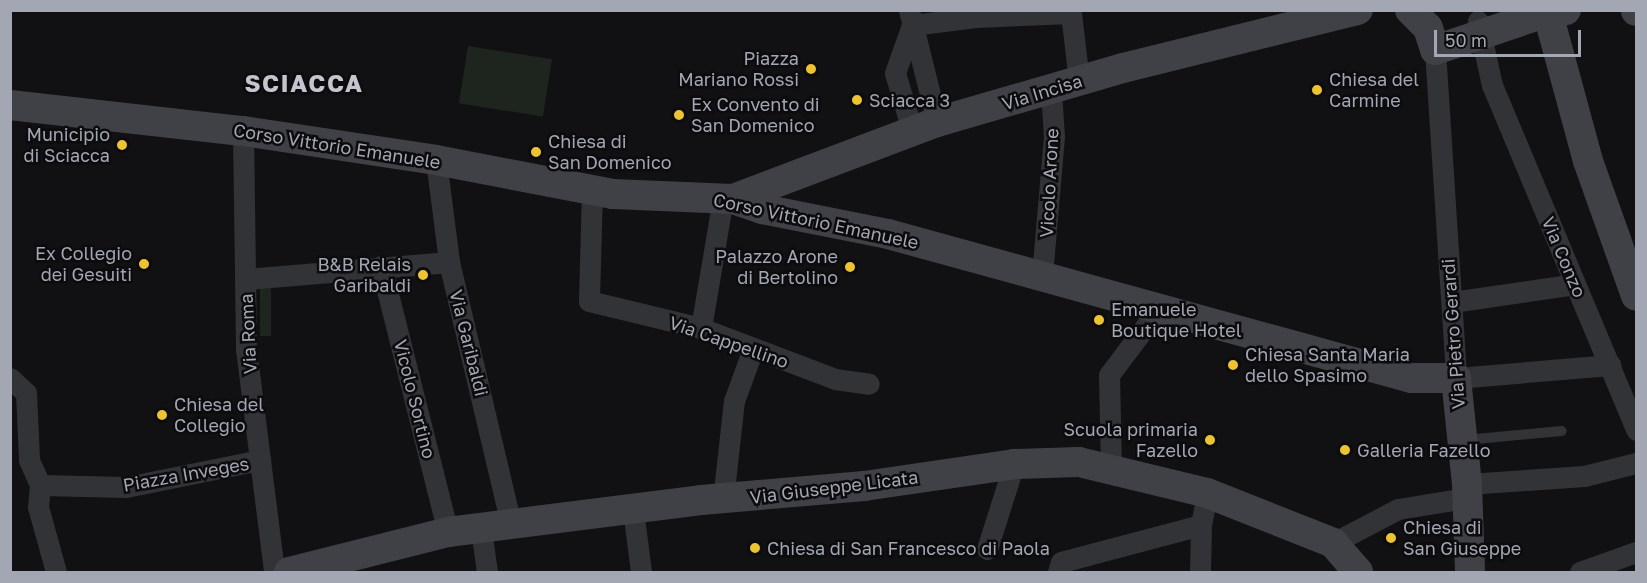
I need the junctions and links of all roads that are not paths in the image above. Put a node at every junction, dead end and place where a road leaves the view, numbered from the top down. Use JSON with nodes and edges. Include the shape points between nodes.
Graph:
{"nodes":[{"id":1,"x":1358,"y":10,"type":"edge"},
{"id":2,"x":1507,"y":10,"type":"edge"},
{"id":3,"x":1553,"y":11,"type":"edge"},
{"id":4,"x":1070,"y":12,"type":"edge"},
{"id":5,"x":911,"y":18,"type":"edge"},
{"id":6,"x":1480,"y":28,"type":"junction"},
{"id":7,"x":1425,"y":29,"type":"edge"},
{"id":8,"x":1079,"y":81,"type":"junction"},
{"id":9,"x":1051,"y":91,"type":"junction"},
{"id":10,"x":10,"y":105,"type":"edge"},
{"id":11,"x":925,"y":126,"type":"junction"},
{"id":12,"x":243,"y":131,"type":"junction"},
{"id":13,"x":436,"y":160,"type":"junction"},
{"id":14,"x":592,"y":191,"type":"junction"},
{"id":15,"x":728,"y":199,"type":"junction"},
{"id":16,"x":449,"y":262,"type":"junction"},
{"id":17,"x":381,"y":266,"type":"junction"},
{"id":18,"x":1042,"y":276,"type":"junction"},
{"id":19,"x":246,"y":279,"type":"junction"},
{"id":20,"x":1575,"y":284,"type":"junction"},
{"id":21,"x":1636,"y":296,"type":"edge"},
{"id":22,"x":1452,"y":302,"type":"junction"},
{"id":23,"x":1160,"y":308,"type":"junction"},
{"id":24,"x":701,"y":328,"type":"junction"},
{"id":25,"x":753,"y":349,"type":"junction"},
{"id":26,"x":1610,"y":365,"type":"junction"},
{"id":27,"x":10,"y":378,"type":"edge"},
{"id":28,"x":1456,"y":378,"type":"junction"},
{"id":29,"x":869,"y":384,"type":"dead end"},
{"id":30,"x":19,"y":429,"type":"edge"},
{"id":31,"x":1636,"y":430,"type":"edge"},
{"id":32,"x":1562,"y":431,"type":"dead end"},
{"id":33,"x":1461,"y":441,"type":"junction"},
{"id":34,"x":260,"y":460,"type":"junction"},
{"id":35,"x":1636,"y":463,"type":"edge"},
{"id":36,"x":1014,"y":464,"type":"junction"},
{"id":37,"x":1111,"y":469,"type":"junction"},
{"id":38,"x":40,"y":485,"type":"junction"},
{"id":39,"x":1466,"y":491,"type":"junction"},
{"id":40,"x":1207,"y":493,"type":"junction"},
{"id":41,"x":723,"y":500,"type":"junction"},
{"id":42,"x":633,"y":510,"type":"junction"},
{"id":43,"x":511,"y":524,"type":"junction"},
{"id":44,"x":1201,"y":525,"type":"junction"},
{"id":45,"x":481,"y":529,"type":"junction"},
{"id":46,"x":448,"y":532,"type":"junction"},
{"id":47,"x":1333,"y":543,"type":"junction"},
{"id":48,"x":987,"y":549,"type":"dead end"},
{"id":49,"x":1636,"y":552,"type":"edge"},
{"id":50,"x":1059,"y":567,"type":"edge"},
{"id":51,"x":56,"y":573,"type":"edge"},
{"id":52,"x":274,"y":573,"type":"edge"},
{"id":53,"x":289,"y":573,"type":"edge"},
{"id":54,"x":487,"y":573,"type":"edge"},
{"id":55,"x":641,"y":573,"type":"edge"},
{"id":56,"x":1200,"y":573,"type":"edge"},
{"id":57,"x":1358,"y":573,"type":"edge"},
{"id":58,"x":1470,"y":573,"type":"edge"},
{"id":59,"x":1580,"y":573,"type":"edge"}],
"edges":[{"from":1,"to":8,"type":"street","name":"Via Incisa"},
{"from":2,"to":6,"type":"street"},
{"from":3,"to":6,"type":"street"},
{"from":3,"to":21,"type":"street","via":[[1588,161]]},
{"from":4,"to":5,"type":"street"},
{"from":4,"to":8,"type":"street"},
{"from":5,"to":11,"type":"street"},
{"from":5,"to":11,"type":"street","via":[[895,73]]},
{"from":6,"to":7,"type":"street"},
{"from":6,"to":20,"type":"street","name":"Via Conzo","via":[[1492,85]]},
{"from":7,"to":22,"type":"street","name":"Via Pietro Gerardi","via":[[1436,96]]},
{"from":8,"to":9,"type":"street","name":"Via Incisa"},
{"from":9,"to":11,"type":"street","name":"Via Incisa"},
{"from":9,"to":18,"type":"street","name":"Vicolo Arone","via":[[1054,137]]},
{"from":10,"to":12,"type":"street","name":"Corso Vittorio Emanuele"},
{"from":11,"to":15,"type":"street","name":"Via Incisa"},
{"from":12,"to":13,"type":"street","name":"Corso Vittorio Emanuele"},
{"from":12,"to":19,"type":"street","name":"Via Roma"},
{"from":13,"to":14,"type":"street","name":"Corso Vittorio Emanuele"},
{"from":13,"to":16,"type":"street","name":"Via Garibaldi"},
{"from":14,"to":15,"type":"street","name":"Corso Vittorio Emanuele"},
{"from":14,"to":24,"type":"street","name":"Via Cappellino","via":[[589,301]]},
{"from":15,"to":18,"type":"street","name":"Corso Vittorio Emanuele","via":[[888,234]]},
{"from":15,"to":24,"type":"street"},
{"from":16,"to":17,"type":"street"},
{"from":16,"to":43,"type":"street","name":"Via Garibaldi"},
{"from":17,"to":19,"type":"street"},
{"from":17,"to":46,"type":"street","name":"Vicolo Sortino"},
{"from":18,"to":23,"type":"street","name":"Corso Vittorio Emanuele"},
{"from":19,"to":34,"type":"street","name":"Via Roma","via":[[246,349]]},
{"from":20,"to":22,"type":"street"},
{"from":20,"to":26,"type":"street","name":"Via Conzo"},
{"from":22,"to":28,"type":"street","name":"Via Pietro Gerardi"},
{"from":23,"to":28,"type":"street","name":"Corso Vittorio Emanuele","via":[[1411,378]]},
{"from":23,"to":37,"type":"street","via":[[1109,375]]},
{"from":24,"to":25,"type":"street","name":"Via Cappellino"},
{"from":25,"to":29,"type":"street","name":"Via Cappellino","via":[[835,379]]},
{"from":25,"to":41,"type":"street","via":[[734,401]]},
{"from":26,"to":28,"type":"street","name":"Corso Vittorio Emanuele"},
{"from":26,"to":31,"type":"street","name":"Via Conzo"},
{"from":27,"to":30,"type":"street","via":[[26,393]]},
{"from":28,"to":33,"type":"street","name":"Via Pietro Gerardi"},
{"from":30,"to":38,"type":"street"},
{"from":32,"to":33,"type":"lane"},
{"from":33,"to":39,"type":"street","name":"Via Pietro Gerardi"},
{"from":34,"to":38,"type":"street","name":"Piazza Inveges","via":[[126,487]]},
{"from":34,"to":52,"type":"street","name":"Via Roma"},
{"from":35,"to":39,"type":"street","via":[[1584,476]]},
{"from":36,"to":37,"type":"street","name":"Via Giuseppe Licata","via":[[1079,462]]},
{"from":36,"to":41,"type":"street","name":"Via Giuseppe Licata","via":[[864,486]]},
{"from":36,"to":48,"type":"street"},
{"from":37,"to":40,"type":"street","name":"Via Giuseppe Licata"},
{"from":38,"to":51,"type":"street","via":[[38,507]]},
{"from":39,"to":47,"type":"street","via":[[1398,509]]},
{"from":39,"to":58,"type":"street","name":"Via Pietro Gerardi"},
{"from":40,"to":44,"type":"street"},
{"from":40,"to":47,"type":"street","name":"Via Giuseppe Licata"},
{"from":41,"to":42,"type":"street","name":"Via Giuseppe Licata"},
{"from":42,"to":43,"type":"street","name":"Via Giuseppe Licata"},
{"from":42,"to":55,"type":"street"},
{"from":43,"to":45,"type":"street","name":"Via Giuseppe Licata"},
{"from":44,"to":50,"type":"street"},
{"from":44,"to":56,"type":"street"},
{"from":45,"to":46,"type":"street","name":"Via Giuseppe Licata"},
{"from":45,"to":54,"type":"street"},
{"from":46,"to":53,"type":"street","name":"Via Giuseppe Licata"},
{"from":47,"to":57,"type":"street","name":"Via Giuseppe Licata"},
{"from":49,"to":59,"type":"street"}]}
